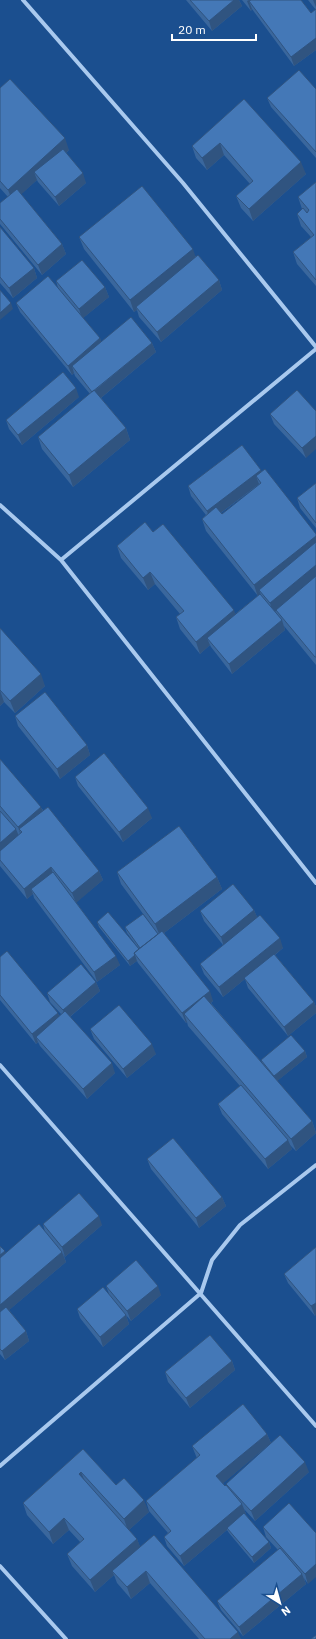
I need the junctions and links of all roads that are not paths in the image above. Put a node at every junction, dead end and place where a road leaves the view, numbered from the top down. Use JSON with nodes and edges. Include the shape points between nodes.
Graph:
{"nodes":[{"id":1,"x":23,"y":0,"type":"edge"},
{"id":2,"x":316,"y":348,"type":"edge"},
{"id":3,"x":0,"y":505,"type":"edge"},
{"id":4,"x":61,"y":560,"type":"junction"},
{"id":5,"x":316,"y":883,"type":"edge"},
{"id":6,"x":0,"y":1065,"type":"edge"},
{"id":7,"x":316,"y":1165,"type":"edge"},
{"id":8,"x":201,"y":1293,"type":"junction"},
{"id":9,"x":316,"y":1426,"type":"edge"},
{"id":10,"x":0,"y":1466,"type":"edge"},
{"id":11,"x":0,"y":1566,"type":"edge"},
{"id":12,"x":66,"y":1639,"type":"edge"}],
"edges":[{"from":1,"to":2,"type":"street","via":[[182,182]]},
{"from":2,"to":4,"type":"street"},
{"from":3,"to":4,"type":"street"},
{"from":4,"to":5,"type":"street"},
{"from":6,"to":8,"type":"street"},
{"from":7,"to":8,"type":"street","via":[[240,1225],[212,1260]]},
{"from":8,"to":9,"type":"street"},
{"from":8,"to":10,"type":"street"},
{"from":11,"to":12,"type":"street"}]}
